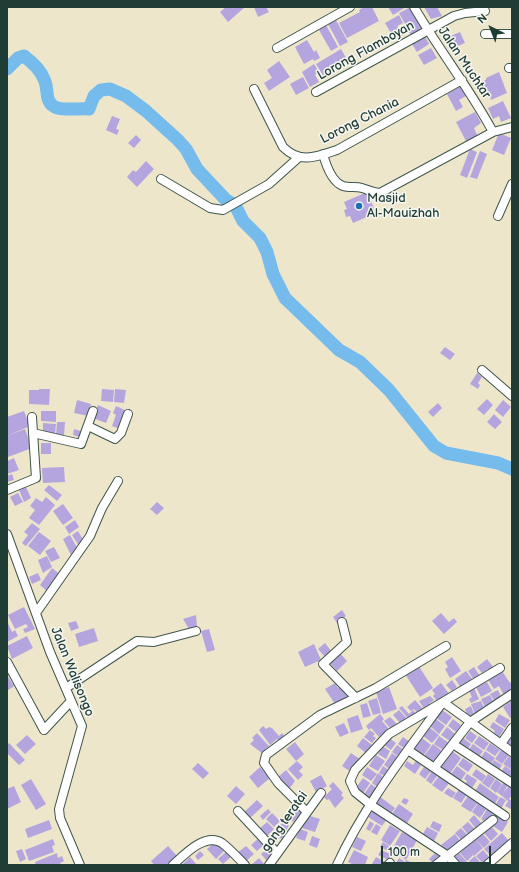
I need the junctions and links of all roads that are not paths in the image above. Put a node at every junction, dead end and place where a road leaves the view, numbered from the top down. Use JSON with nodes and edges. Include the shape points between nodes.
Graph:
{"nodes":[{"id":1,"x":350,"y":7,"type":"edge"},
{"id":2,"x":414,"y":7,"type":"edge"},
{"id":3,"x":485,"y":11,"type":"dead end"},
{"id":4,"x":428,"y":31,"type":"junction"},
{"id":5,"x":485,"y":34,"type":"dead end"},
{"id":6,"x":512,"y":34,"type":"edge"},
{"id":7,"x":277,"y":48,"type":"dead end"},
{"id":8,"x":462,"y":80,"type":"junction"},
{"id":9,"x":254,"y":89,"type":"dead end"},
{"id":10,"x":316,"y":92,"type":"dead end"},
{"id":11,"x":512,"y":127,"type":"edge"},
{"id":12,"x":493,"y":132,"type":"junction"},
{"id":13,"x":323,"y":154,"type":"junction"},
{"id":14,"x":298,"y":158,"type":"junction"},
{"id":15,"x":161,"y":178,"type":"dead end"},
{"id":16,"x":512,"y":184,"type":"edge"},
{"id":17,"x":498,"y":216,"type":"dead end"},
{"id":18,"x":482,"y":370,"type":"dead end"},
{"id":19,"x":512,"y":396,"type":"edge"},
{"id":20,"x":92,"y":411,"type":"dead end"},
{"id":21,"x":128,"y":414,"type":"dead end"},
{"id":22,"x":32,"y":417,"type":"dead end"},
{"id":23,"x":88,"y":426,"type":"junction"},
{"id":24,"x":33,"y":432,"type":"junction"},
{"id":25,"x":118,"y":481,"type":"dead end"},
{"id":26,"x":7,"y":490,"type":"edge"},
{"id":27,"x":7,"y":534,"type":"edge"},
{"id":28,"x":9,"y":547,"type":"edge"},
{"id":29,"x":36,"y":613,"type":"junction"},
{"id":30,"x":342,"y":622,"type":"dead end"},
{"id":31,"x":196,"y":631,"type":"dead end"},
{"id":32,"x":446,"y":646,"type":"dead end"},
{"id":33,"x":7,"y":662,"type":"edge"},
{"id":34,"x":500,"y":668,"type":"dead end"},
{"id":35,"x":66,"y":688,"type":"junction"},
{"id":36,"x":512,"y":694,"type":"edge"},
{"id":37,"x":356,"y":698,"type":"junction"},
{"id":38,"x":71,"y":701,"type":"junction"},
{"id":39,"x":443,"y":702,"type":"junction"},
{"id":40,"x":470,"y":722,"type":"junction"},
{"id":41,"x":512,"y":728,"type":"edge"},
{"id":42,"x":453,"y":744,"type":"junction"},
{"id":43,"x":502,"y":744,"type":"junction"},
{"id":44,"x":408,"y":750,"type":"junction"},
{"id":45,"x":512,"y":752,"type":"edge"},
{"id":46,"x":435,"y":767,"type":"junction"},
{"id":47,"x":512,"y":783,"type":"edge"},
{"id":48,"x":320,"y":793,"type":"dead end"},
{"id":49,"x":371,"y":805,"type":"junction"},
{"id":50,"x":238,"y":811,"type":"dead end"},
{"id":51,"x":307,"y":812,"type":"junction"},
{"id":52,"x":505,"y":816,"type":"dead end"},
{"id":53,"x":492,"y":820,"type":"dead end"},
{"id":54,"x":512,"y":843,"type":"edge"},
{"id":55,"x":277,"y":853,"type":"junction"},
{"id":56,"x":448,"y":856,"type":"junction"},
{"id":57,"x":80,"y":865,"type":"edge"},
{"id":58,"x":173,"y":865,"type":"edge"},
{"id":59,"x":245,"y":865,"type":"edge"},
{"id":60,"x":269,"y":865,"type":"edge"},
{"id":61,"x":337,"y":865,"type":"edge"},
{"id":62,"x":436,"y":865,"type":"edge"},
{"id":63,"x":456,"y":865,"type":"edge"},
{"id":64,"x":487,"y":865,"type":"edge"}],
"edges":[{"from":1,"to":7,"type":"street"},
{"from":2,"to":4,"type":"street","name":"Jalan Muchtar"},
{"from":3,"to":4,"type":"street","name":"Lorong Flamboyan","via":[[460,14]]},
{"from":4,"to":8,"type":"street","name":"Jalan Muchtar"},
{"from":4,"to":10,"type":"street","name":"Lorong Flamboyan"},
{"from":5,"to":6,"type":"street"},
{"from":8,"to":12,"type":"street","name":"Jalan Muchtar"},
{"from":8,"to":13,"type":"street","name":"Lorong Chania","via":[[337,150]]},
{"from":9,"to":14,"type":"street","via":[[283,147]]},
{"from":11,"to":12,"type":"street"},
{"from":12,"to":13,"type":"street","via":[[380,194],[362,188],[343,186],[336,182]]},
{"from":13,"to":14,"type":"street","name":"Lorong Chania"},
{"from":14,"to":15,"type":"street","via":[[269,184],[223,210],[210,208]]},
{"from":16,"to":17,"type":"street"},
{"from":18,"to":19,"type":"street"},
{"from":20,"to":23,"type":"street"},
{"from":21,"to":23,"type":"street","via":[[121,433],[115,439]]},
{"from":22,"to":24,"type":"street"},
{"from":23,"to":24,"type":"street","via":[[81,444]]},
{"from":24,"to":26,"type":"street","via":[[36,478]]},
{"from":25,"to":29,"type":"street","via":[[102,508],[90,536]]},
{"from":27,"to":28,"type":"street","name":"Jalan Walisongo"},
{"from":28,"to":29,"type":"street","name":"Jalan Walisongo"},
{"from":29,"to":35,"type":"street","name":"Jalan Walisongo"},
{"from":30,"to":37,"type":"street","via":[[347,642],[323,664]]},
{"from":31,"to":35,"type":"street","via":[[154,642],[136,641]]},
{"from":32,"to":37,"type":"street"},
{"from":33,"to":38,"type":"street","via":[[44,730]]},
{"from":34,"to":39,"type":"street"},
{"from":35,"to":38,"type":"street","name":"Jalan Walisongo"},
{"from":36,"to":40,"type":"street"},
{"from":37,"to":51,"type":"street","via":[[320,715],[264,759],[266,768],[278,783]]},
{"from":38,"to":57,"type":"street","name":"Jalan Walisongo","via":[[82,729],[59,809],[60,818]]},
{"from":39,"to":40,"type":"street"},
{"from":39,"to":44,"type":"street"},
{"from":39,"to":49,"type":"street","via":[[388,734],[355,770],[350,781],[351,787]]},
{"from":40,"to":42,"type":"street"},
{"from":40,"to":43,"type":"street"},
{"from":41,"to":43,"type":"street"},
{"from":42,"to":46,"type":"street"},
{"from":42,"to":47,"type":"street"},
{"from":43,"to":45,"type":"street"},
{"from":44,"to":46,"type":"street"},
{"from":44,"to":49,"type":"street"},
{"from":46,"to":52,"type":"street"},
{"from":48,"to":51,"type":"street","name":"gang teratai"},
{"from":49,"to":56,"type":"street"},
{"from":49,"to":61,"type":"street"},
{"from":50,"to":55,"type":"street"},
{"from":51,"to":55,"type":"street","name":"gang teratai"},
{"from":53,"to":56,"type":"street"},
{"from":54,"to":64,"type":"street"},
{"from":55,"to":60,"type":"street","name":"gang teratai"},
{"from":56,"to":62,"type":"street"},
{"from":56,"to":63,"type":"street"},
{"from":58,"to":59,"type":"street","via":[[193,847],[214,840],[222,843]]}]}
